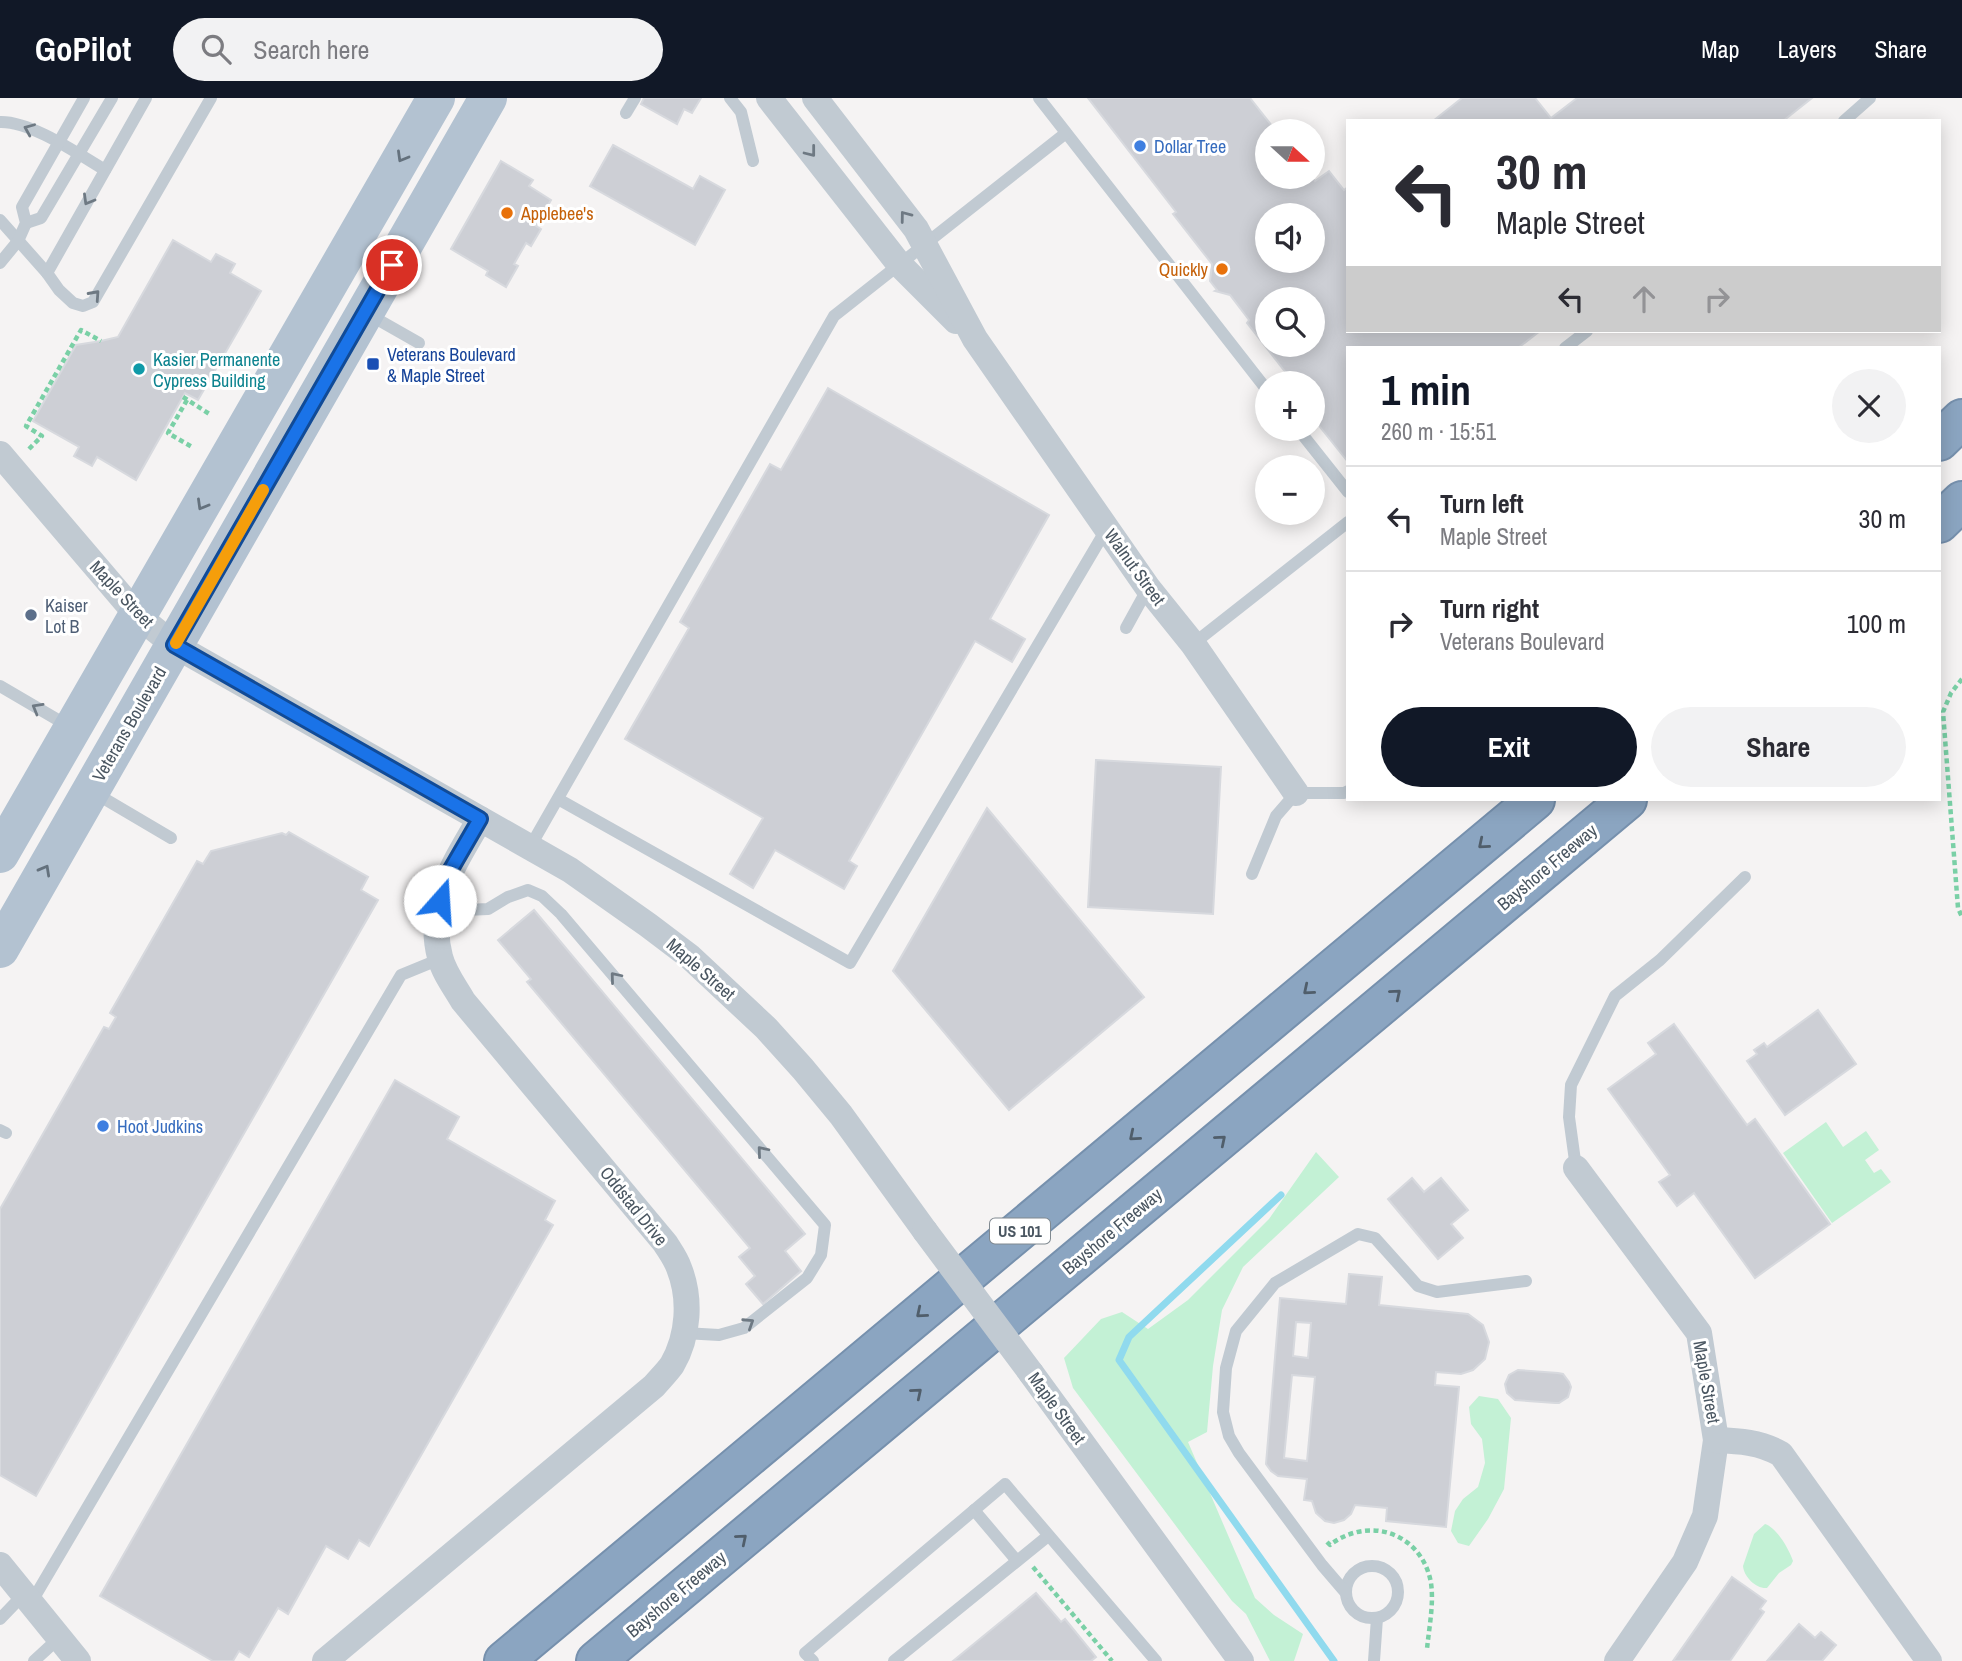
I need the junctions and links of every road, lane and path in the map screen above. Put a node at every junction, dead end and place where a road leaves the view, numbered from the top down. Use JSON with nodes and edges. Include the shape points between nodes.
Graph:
{"nodes":[{"id":1,"x":84,"y":98,"type":"edge"},
{"id":2,"x":112,"y":98,"type":"edge"},
{"id":3,"x":146,"y":98,"type":"edge"},
{"id":4,"x":211,"y":98,"type":"edge"},
{"id":5,"x":436,"y":98,"type":"edge"},
{"id":6,"x":488,"y":98,"type":"edge"},
{"id":7,"x":635,"y":98,"type":"edge"},
{"id":8,"x":730,"y":98,"type":"edge"},
{"id":9,"x":769,"y":98,"type":"edge"},
{"id":10,"x":815,"y":98,"type":"edge"},
{"id":11,"x":1039,"y":98,"type":"edge"},
{"id":12,"x":1870,"y":98,"type":"edge"},
{"id":13,"x":626,"y":113,"type":"dead end"},
{"id":14,"x":1846,"y":119,"type":"edge"},
{"id":15,"x":0,"y":122,"type":"edge"},
{"id":16,"x":1066,"y":133,"type":"junction"},
{"id":17,"x":57,"y":142,"type":"junction"},
{"id":18,"x":78,"y":154,"type":"junction"},
{"id":19,"x":753,"y":161,"type":"dead end"},
{"id":20,"x":105,"y":170,"type":"junction"},
{"id":21,"x":0,"y":220,"type":"edge"},
{"id":22,"x":26,"y":223,"type":"junction"},
{"id":23,"x":18,"y":241,"type":"junction"},
{"id":24,"x":924,"y":245,"type":"junction"},
{"id":25,"x":0,"y":263,"type":"edge"},
{"id":26,"x":899,"y":264,"type":"junction"},
{"id":27,"x":47,"y":272,"type":"junction"},
{"id":28,"x":365,"y":312,"type":"junction"},
{"id":29,"x":1584,"y":333,"type":"edge"},
{"id":30,"x":975,"y":339,"type":"junction"},
{"id":31,"x":102,"y":341,"type":"dead end"},
{"id":32,"x":419,"y":343,"type":"dead end"},
{"id":33,"x":1568,"y":346,"type":"edge"},
{"id":34,"x":1255,"y":375,"type":"edge"},
{"id":35,"x":211,"y":415,"type":"dead end"},
{"id":36,"x":1962,"y":419,"type":"edge"},
{"id":37,"x":1941,"y":439,"type":"edge"},
{"id":38,"x":1308,"y":441,"type":"edge"},
{"id":39,"x":192,"y":447,"type":"dead end"},
{"id":40,"x":29,"y":449,"type":"dead end"},
{"id":41,"x":0,"y":454,"type":"edge"},
{"id":42,"x":1346,"y":489,"type":"edge"},
{"id":43,"x":1962,"y":501,"type":"edge"},
{"id":44,"x":1941,"y":521,"type":"edge"},
{"id":45,"x":1346,"y":524,"type":"edge"},
{"id":46,"x":1107,"y":527,"type":"junction"},
{"id":47,"x":1149,"y":588,"type":"junction"},
{"id":48,"x":138,"y":616,"type":"junction"},
{"id":49,"x":1126,"y":628,"type":"dead end"},
{"id":50,"x":174,"y":645,"type":"junction"},
{"id":51,"x":1193,"y":645,"type":"junction"},
{"id":52,"x":1962,"y":679,"type":"edge"},
{"id":53,"x":0,"y":687,"type":"edge"},
{"id":54,"x":73,"y":729,"type":"junction"},
{"id":55,"x":90,"y":791,"type":"junction"},
{"id":56,"x":1346,"y":792,"type":"edge"},
{"id":57,"x":1296,"y":793,"type":"junction"},
{"id":58,"x":558,"y":799,"type":"junction"},
{"id":59,"x":1534,"y":801,"type":"edge"},
{"id":60,"x":1626,"y":801,"type":"edge"},
{"id":61,"x":480,"y":819,"type":"junction"},
{"id":62,"x":171,"y":838,"type":"dead end"},
{"id":63,"x":530,"y":847,"type":"junction"},
{"id":64,"x":0,"y":853,"type":"edge"},
{"id":65,"x":1252,"y":874,"type":"dead end"},
{"id":66,"x":1745,"y":877,"type":"dead end"},
{"id":67,"x":440,"y":901,"type":"junction"},
{"id":68,"x":1962,"y":917,"type":"edge"},
{"id":69,"x":6,"y":939,"type":"edge"},
{"id":70,"x":440,"y":959,"type":"junction"},
{"id":71,"x":1576,"y":1168,"type":"joint"},
{"id":72,"x":1527,"y":1281,"type":"dead end"},
{"id":73,"x":684,"y":1333,"type":"junction"},
{"id":74,"x":1716,"y":1440,"type":"junction"},
{"id":75,"x":974,"y":1510,"type":"junction"},
{"id":76,"x":1048,"y":1535,"type":"junction"},
{"id":77,"x":1323,"y":1537,"type":"dead end"},
{"id":78,"x":1020,"y":1558,"type":"junction"},
{"id":79,"x":0,"y":1565,"type":"edge"},
{"id":80,"x":1346,"y":1593,"type":"junction"},
{"id":81,"x":27,"y":1599,"type":"junction"},
{"id":82,"x":1377,"y":1618,"type":"junction"},
{"id":83,"x":0,"y":1619,"type":"edge"},
{"id":84,"x":60,"y":1638,"type":"junction"},
{"id":85,"x":1427,"y":1649,"type":"dead end"},
{"id":86,"x":804,"y":1658,"type":"edge"},
{"id":87,"x":34,"y":1661,"type":"edge"},
{"id":88,"x":78,"y":1661,"type":"edge"},
{"id":89,"x":325,"y":1661,"type":"edge"},
{"id":90,"x":504,"y":1661,"type":"edge"},
{"id":91,"x":596,"y":1661,"type":"edge"},
{"id":92,"x":894,"y":1661,"type":"edge"},
{"id":93,"x":1112,"y":1661,"type":"edge"},
{"id":94,"x":1156,"y":1661,"type":"edge"},
{"id":95,"x":1241,"y":1661,"type":"edge"},
{"id":96,"x":1374,"y":1661,"type":"edge"},
{"id":97,"x":1617,"y":1661,"type":"edge"},
{"id":98,"x":1929,"y":1661,"type":"edge"}],
"edges":[{"from":1,"to":17,"type":"lane"},
{"from":2,"to":18,"type":"lane"},
{"from":3,"to":20,"type":"lane"},
{"from":27,"to":4,"type":"lane","one_way":true,"via":[[73,303],[93,302]]},
{"from":5,"to":48,"type":"main road","one_way":true},
{"from":6,"to":28,"type":"main road","name":"Veterans Boulevard"},
{"from":7,"to":13,"type":"lane"},
{"from":8,"to":19,"type":"lane","via":[[741,112]]},
{"from":9,"to":26,"type":"street","name":"Walnut Street","one_way":true},
{"from":24,"to":10,"type":"street","name":"Walnut Street","one_way":true},
{"from":11,"to":16,"type":"lane"},
{"from":12,"to":14,"type":"lane"},
{"from":17,"to":15,"type":"lane","one_way":true,"via":[[11,122]]},
{"from":16,"to":24,"type":"lane"},
{"from":16,"to":34,"type":"lane"},
{"from":17,"to":18,"type":"lane"},
{"from":17,"to":22,"type":"lane","via":[[22,207]]},
{"from":18,"to":20,"type":"lane"},
{"from":18,"to":22,"type":"lane","via":[[41,218]]},
{"from":20,"to":27,"type":"lane","one_way":true},
{"from":21,"to":23,"type":"lane"},
{"from":22,"to":23,"type":"lane"},
{"from":23,"to":25,"type":"lane"},
{"from":23,"to":27,"type":"lane"},
{"from":24,"to":26,"type":"lane"},
{"from":24,"to":30,"type":"street","name":"Walnut Street"},
{"from":26,"to":30,"type":"street","name":"Walnut Street"},
{"from":26,"to":58,"type":"lane","via":[[834,316]]},
{"from":28,"to":32,"type":"lane"},
{"from":28,"to":50,"type":"main road","name":"Veterans Boulevard"},
{"from":29,"to":33,"type":"lane"},
{"from":30,"to":46,"type":"street","name":"Walnut Street"},
{"from":31,"to":40,"type":"path","via":[[81,330],[26,426],[42,436]]},
{"from":35,"to":39,"type":"path","via":[[185,399],[168,433]]},
{"from":36,"to":37,"type":"highway"},
{"from":38,"to":42,"type":"lane"},
{"from":41,"to":48,"type":"street","name":"Maple Street"},
{"from":43,"to":44,"type":"highway"},
{"from":45,"to":51,"type":"lane"},
{"from":46,"to":47,"type":"street","name":"Walnut Street"},
{"from":46,"to":58,"type":"lane","via":[[850,963]]},
{"from":47,"to":49,"type":"lane"},
{"from":47,"to":51,"type":"street","name":"Walnut Street"},
{"from":48,"to":50,"type":"street","name":"Maple Street"},
{"from":48,"to":54,"type":"main road"},
{"from":50,"to":55,"type":"main road","name":"Veterans Boulevard"},
{"from":50,"to":61,"type":"street","name":"Maple Street"},
{"from":51,"to":57,"type":"street","name":"Walnut Street"},
{"from":52,"to":68,"type":"path","via":[[1943,712]]},
{"from":54,"to":53,"type":"lane","one_way":true},
{"from":54,"to":64,"type":"main road"},
{"from":55,"to":62,"type":"lane"},
{"from":69,"to":55,"type":"main road","name":"Veterans Boulevard","one_way":true},
{"from":56,"to":57,"type":"lane"},
{"from":57,"to":65,"type":"lane","via":[[1276,816]]},
{"from":58,"to":63,"type":"lane"},
{"from":59,"to":90,"type":"highway","number":"US 101","one_way":true},
{"from":91,"to":60,"type":"highway","name":"Bayshore Freeway","one_way":true},
{"from":61,"to":63,"type":"street","name":"Maple Street"},
{"from":61,"to":67,"type":"street","name":"Oddstad Drive","via":[[447,876]]},
{"from":63,"to":95,"type":"street","name":"Maple Street","bridge":true,"via":[[570,870],[689,956],[766,1028],[841,1115]]},
{"from":64,"to":69,"type":"main road","via":[[8,883]]},
{"from":66,"to":71,"type":"lane","via":[[1660,960],[1615,996],[1572,1085],[1569,1117]]},
{"from":67,"to":70,"type":"street","name":"Oddstad Drive","via":[[436,934]]},
{"from":73,"to":67,"type":"lane","one_way":true,"via":[[719,1335],[744,1328],[807,1278],[821,1255],[825,1225],[542,897],[528,890],[488,909],[465,910]]},
{"from":70,"to":73,"type":"street","name":"Oddstad Drive","via":[[463,1001],[666,1243],[686,1292]]},
{"from":70,"to":81,"type":"lane","via":[[401,975]]},
{"from":71,"to":74,"type":"street","name":"Maple Street","via":[[1699,1333]]},
{"from":72,"to":80,"type":"lane","via":[[1437,1292],[1418,1286],[1375,1238],[1358,1234],[1275,1283],[1236,1331],[1226,1368],[1223,1412],[1229,1436]]},
{"from":73,"to":89,"type":"street","name":"Oddstad Drive","via":[[671,1365],[654,1386]]},
{"from":74,"to":97,"type":"street","via":[[1704,1516],[1685,1562]]},
{"from":74,"to":98,"type":"street","name":"Maple Street","via":[[1751,1442],[1781,1454]]},
{"from":75,"to":76,"type":"lane","via":[[1005,1484]]},
{"from":75,"to":78,"type":"lane"},
{"from":75,"to":86,"type":"lane"},
{"from":76,"to":78,"type":"lane"},
{"from":76,"to":94,"type":"lane"},
{"from":77,"to":85,"type":"path","via":[[1330,1545],[1355,1531],[1380,1530],[1412,1546],[1431,1584]]},
{"from":78,"to":92,"type":"lane"},
{"from":78,"to":93,"type":"path"},
{"from":79,"to":81,"type":"street"},
{"from":80,"to":82,"type":"lane","via":[[1350,1608],[1358,1615]]},
{"from":80,"to":82,"type":"lane","via":[[1356,1571],[1365,1566],[1385,1570],[1393,1577],[1397,1596],[1387,1614]]},
{"from":81,"to":83,"type":"lane"},
{"from":81,"to":84,"type":"street"},
{"from":82,"to":96,"type":"lane"},
{"from":84,"to":87,"type":"lane"},
{"from":84,"to":88,"type":"street"}]}
